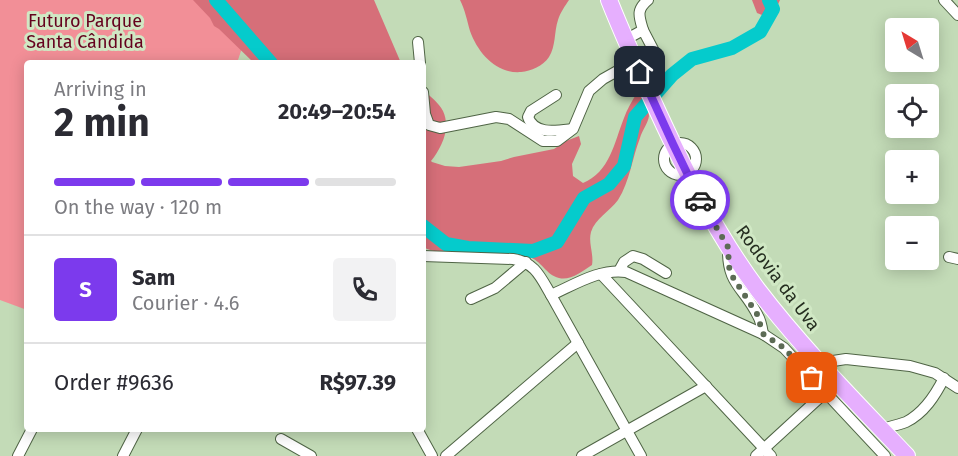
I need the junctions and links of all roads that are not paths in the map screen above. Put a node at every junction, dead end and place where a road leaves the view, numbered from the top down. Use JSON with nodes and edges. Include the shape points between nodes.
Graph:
{"nodes":[{"id":1,"x":609,"y":0,"type":"edge"},
{"id":2,"x":648,"y":0,"type":"edge"},
{"id":3,"x":944,"y":0,"type":"edge"},
{"id":4,"x":955,"y":8,"type":"edge"},
{"id":5,"x":643,"y":30,"type":"junction"},
{"id":6,"x":625,"y":40,"type":"junction"},
{"id":7,"x":418,"y":42,"type":"dead end"},
{"id":8,"x":420,"y":60,"type":"edge"},
{"id":9,"x":640,"y":72,"type":"junction"},
{"id":10,"x":556,"y":95,"type":"dead end"},
{"id":11,"x":426,"y":117,"type":"edge"},
{"id":12,"x":573,"y":129,"type":"junction"},
{"id":13,"x":728,"y":247,"type":"junction"},
{"id":14,"x":426,"y":256,"type":"edge"},
{"id":15,"x":526,"y":262,"type":"junction"},
{"id":16,"x":619,"y":271,"type":"junction"},
{"id":17,"x":666,"y":273,"type":"dead end"},
{"id":18,"x":601,"y":274,"type":"junction"},
{"id":19,"x":551,"y":295,"type":"junction"},
{"id":20,"x":471,"y":299,"type":"dead end"},
{"id":21,"x":763,"y":334,"type":"junction"},
{"id":22,"x":578,"y":343,"type":"junction"},
{"id":23,"x":820,"y":363,"type":"junction"},
{"id":24,"x":944,"y":378,"type":"junction"},
{"id":25,"x":706,"y":386,"type":"junction"},
{"id":26,"x":831,"y":387,"type":"junction"},
{"id":27,"x":958,"y":388,"type":"edge"},
{"id":28,"x":882,"y":429,"type":"junction"},
{"id":29,"x":627,"y":431,"type":"junction"},
{"id":30,"x":30,"y":432,"type":"edge"},
{"id":31,"x":135,"y":432,"type":"edge"},
{"id":32,"x":419,"y":432,"type":"edge"},
{"id":33,"x":281,"y":439,"type":"dead end"},
{"id":34,"x":764,"y":454,"type":"edge"},
{"id":35,"x":18,"y":456,"type":"edge"},
{"id":36,"x":123,"y":456,"type":"edge"},
{"id":37,"x":311,"y":456,"type":"edge"},
{"id":38,"x":432,"y":456,"type":"edge"},
{"id":39,"x":446,"y":456,"type":"edge"},
{"id":40,"x":582,"y":456,"type":"edge"},
{"id":41,"x":641,"y":456,"type":"edge"},
{"id":42,"x":885,"y":456,"type":"edge"},
{"id":43,"x":907,"y":456,"type":"edge"}],
"edges":[{"from":1,"to":6,"type":"highway","name":"Rodovia da Uva"},
{"from":2,"to":5,"type":"street","via":[[639,15]]},
{"from":3,"to":4,"type":"street"},
{"from":5,"to":6,"type":"street"},
{"from":5,"to":9,"type":"street","via":[[656,54]]},
{"from":6,"to":9,"type":"highway","name":"Rodovia da Uva"},
{"from":7,"to":8,"type":"street"},
{"from":9,"to":12,"type":"street","via":[[603,79],[589,91]]},
{"from":9,"to":13,"type":"highway","name":"Rodovia da Uva","via":[[704,208]]},
{"from":10,"to":12,"type":"street","via":[[531,111],[530,122],[538,129],[552,132]]},
{"from":11,"to":12,"type":"street","via":[[429,125],[440,128],[496,117],[508,119],[543,141],[557,141]]},
{"from":13,"to":21,"type":"street","via":[[732,276],[757,314]]},
{"from":13,"to":23,"type":"highway","name":"Rodovia da Uva","via":[[771,307]]},
{"from":14,"to":15,"type":"street"},
{"from":15,"to":19,"type":"street"},
{"from":15,"to":20,"type":"street","via":[[495,288]]},
{"from":16,"to":17,"type":"street","via":[[633,256]]},
{"from":16,"to":18,"type":"street"},
{"from":16,"to":21,"type":"street","via":[[634,274]]},
{"from":18,"to":19,"type":"street"},
{"from":18,"to":25,"type":"street"},
{"from":19,"to":22,"type":"street"},
{"from":21,"to":26,"type":"street"},
{"from":22,"to":29,"type":"street"},
{"from":22,"to":39,"type":"street"},
{"from":23,"to":24,"type":"street","via":[[846,359],[897,364]]},
{"from":23,"to":26,"type":"highway","name":"Rodovia da Uva"},
{"from":24,"to":27,"type":"street"},
{"from":24,"to":28,"type":"street","via":[[920,413]]},
{"from":25,"to":29,"type":"street"},
{"from":25,"to":34,"type":"street"},
{"from":26,"to":28,"type":"highway","name":"Rodovia da Uva"},
{"from":26,"to":34,"type":"street"},
{"from":26,"to":42,"type":"street"},
{"from":28,"to":43,"type":"highway","name":"Rodovia da Uva"},
{"from":29,"to":40,"type":"street"},
{"from":29,"to":41,"type":"street"},
{"from":30,"to":35,"type":"street"},
{"from":31,"to":36,"type":"street"},
{"from":32,"to":38,"type":"street"},
{"from":33,"to":37,"type":"street"}]}
